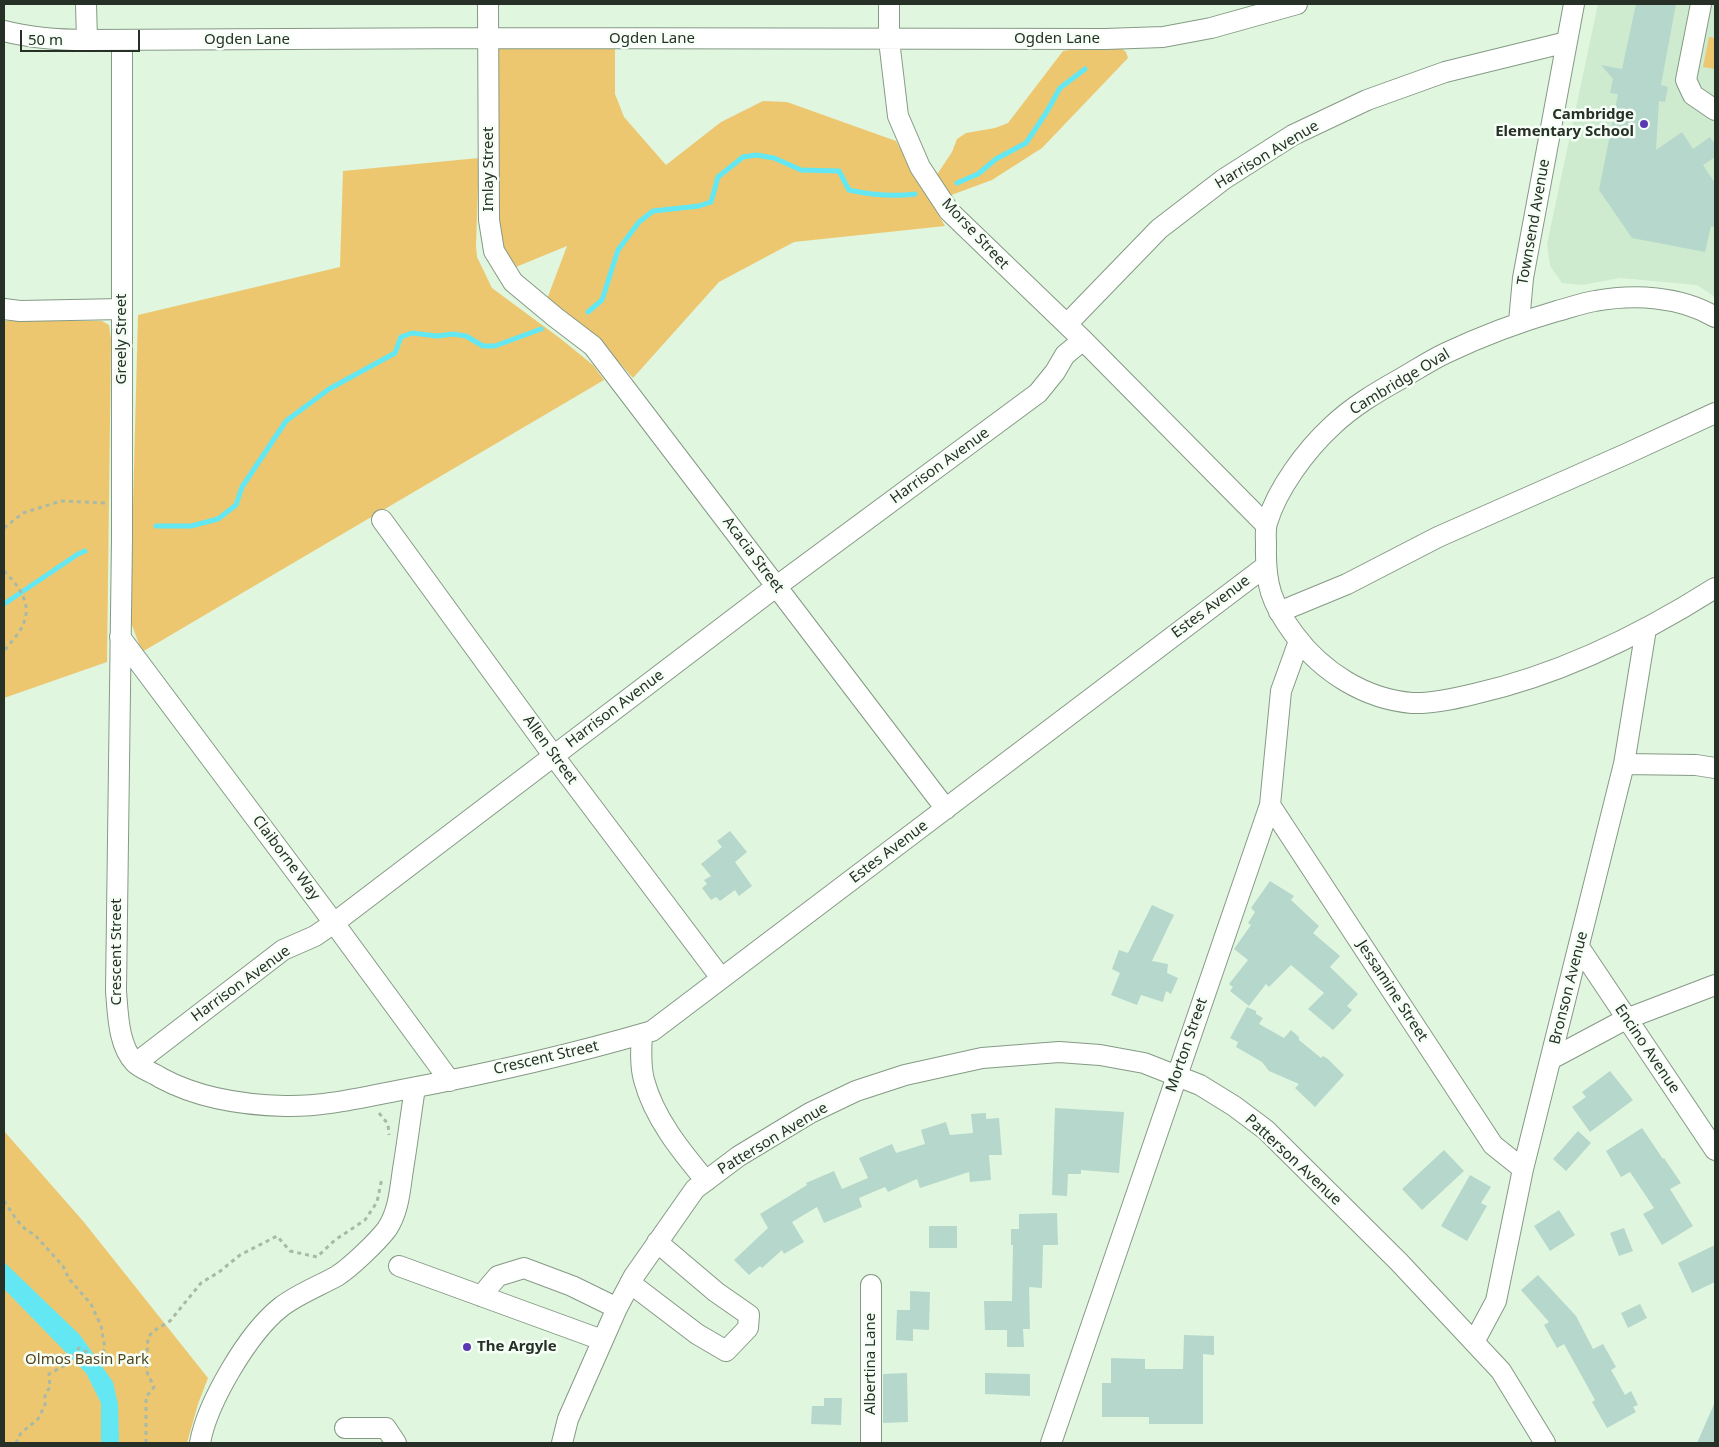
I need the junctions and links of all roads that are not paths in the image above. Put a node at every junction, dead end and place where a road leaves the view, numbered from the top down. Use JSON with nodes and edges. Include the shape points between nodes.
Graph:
{"nodes":[{"id":1,"x":86,"y":4,"type":"edge"},
{"id":2,"x":488,"y":4,"type":"edge"},
{"id":3,"x":889,"y":4,"type":"edge"},
{"id":4,"x":1295,"y":4,"type":"edge"},
{"id":5,"x":1574,"y":4,"type":"edge"},
{"id":6,"x":1701,"y":4,"type":"edge"},
{"id":7,"x":4,"y":31,"type":"edge"},
{"id":8,"x":488,"y":38,"type":"junction"},
{"id":9,"x":86,"y":40,"type":"junction"},
{"id":10,"x":122,"y":40,"type":"junction"},
{"id":11,"x":889,"y":40,"type":"junction"},
{"id":12,"x":1567,"y":42,"type":"junction"},
{"id":13,"x":1715,"y":110,"type":"edge"},
{"id":14,"x":4,"y":309,"type":"edge"},
{"id":15,"x":122,"y":310,"type":"junction"},
{"id":16,"x":548,"y":311,"type":"joint"},
{"id":17,"x":1715,"y":317,"type":"edge"},
{"id":18,"x":1519,"y":322,"type":"junction"},
{"id":19,"x":1067,"y":324,"type":"junction"},
{"id":20,"x":1083,"y":340,"type":"junction"},
{"id":21,"x":1715,"y":413,"type":"edge"},
{"id":22,"x":382,"y":520,"type":"dead end"},
{"id":23,"x":1266,"y":525,"type":"junction"},
{"id":24,"x":1266,"y":566,"type":"junction"},
{"id":25,"x":777,"y":586,"type":"junction"},
{"id":26,"x":1715,"y":588,"type":"edge"},
{"id":27,"x":1280,"y":612,"type":"junction"},
{"id":28,"x":1646,"y":629,"type":"junction"},
{"id":29,"x":120,"y":637,"type":"junction"},
{"id":30,"x":1299,"y":641,"type":"junction"},
{"id":31,"x":553,"y":755,"type":"junction"},
{"id":32,"x":1624,"y":764,"type":"junction"},
{"id":33,"x":1715,"y":768,"type":"edge"},
{"id":34,"x":1270,"y":805,"type":"junction"},
{"id":35,"x":946,"y":809,"type":"junction"},
{"id":36,"x":334,"y":923,"type":"junction"},
{"id":37,"x":1579,"y":947,"type":"junction"},
{"id":38,"x":721,"y":978,"type":"junction"},
{"id":39,"x":1715,"y":986,"type":"edge"},
{"id":40,"x":1626,"y":1019,"type":"junction"},
{"id":41,"x":642,"y":1034,"type":"junction"},
{"id":42,"x":1551,"y":1059,"type":"junction"},
{"id":43,"x":136,"y":1063,"type":"junction"},
{"id":44,"x":1177,"y":1075,"type":"junction"},
{"id":45,"x":450,"y":1081,"type":"junction"},
{"id":46,"x":415,"y":1088,"type":"junction"},
{"id":47,"x":1715,"y":1150,"type":"edge"},
{"id":48,"x":1523,"y":1169,"type":"junction"},
{"id":49,"x":706,"y":1181,"type":"junction"},
{"id":50,"x":657,"y":1242,"type":"junction"},
{"id":51,"x":400,"y":1266,"type":"dead end"},
{"id":52,"x":630,"y":1283,"type":"junction"},
{"id":53,"x":871,"y":1285,"type":"dead end"},
{"id":54,"x":481,"y":1296,"type":"junction"},
{"id":55,"x":617,"y":1308,"type":"junction"},
{"id":56,"x":602,"y":1340,"type":"junction"},
{"id":57,"x":1474,"y":1342,"type":"junction"},
{"id":58,"x":345,"y":1428,"type":"dead end"},
{"id":59,"x":200,"y":1443,"type":"edge"},
{"id":60,"x":396,"y":1443,"type":"edge"},
{"id":61,"x":562,"y":1443,"type":"edge"},
{"id":62,"x":871,"y":1443,"type":"edge"},
{"id":63,"x":1051,"y":1443,"type":"edge"},
{"id":64,"x":1545,"y":1443,"type":"edge"}],
"edges":[{"from":1,"to":9,"type":"street"},
{"from":2,"to":8,"type":"street","name":"Imlay Street"},
{"from":3,"to":11,"type":"street","name":"Morse Street"},
{"from":4,"to":11,"type":"street","name":"Ogden Lane","via":[[1211,28],[1163,37]]},
{"from":5,"to":12,"type":"street","name":"Townsend Avenue"},
{"from":6,"to":13,"type":"street","via":[[1686,80],[1693,95]]},
{"from":7,"to":9,"type":"street","name":"Ogden Lane","via":[[58,40]]},
{"from":8,"to":10,"type":"street","name":"Ogden Lane"},
{"from":8,"to":11,"type":"street","name":"Ogden Lane"},
{"from":8,"to":16,"type":"street","name":"Imlay Street","via":[[489,220],[494,251],[513,282]]},
{"from":9,"to":10,"type":"street","name":"Ogden Lane"},
{"from":10,"to":15,"type":"street","name":"Greely Street"},
{"from":11,"to":19,"type":"street","name":"Morse Street","via":[[898,116],[920,167],[949,211]]},
{"from":12,"to":18,"type":"street","name":"Townsend Avenue","via":[[1523,278]]},
{"from":12,"to":19,"type":"street","name":"Harrison Avenue","via":[[1445,72],[1367,100],[1294,136],[1224,179],[1159,229]]},
{"from":14,"to":15,"type":"street"},
{"from":15,"to":29,"type":"street","name":"Greely Street"},
{"from":16,"to":25,"type":"street","name":"Acacia Street","via":[[593,346]]},
{"from":17,"to":18,"type":"street","name":"Cambridge Oval","via":[[1676,302],[1644,298],[1593,301]]},
{"from":18,"to":23,"type":"street","name":"Cambridge Oval","via":[[1445,353],[1350,410],[1320,438],[1299,464],[1282,489]]},
{"from":19,"to":20,"type":"street","name":"Morse Street"},
{"from":20,"to":23,"type":"street"},
{"from":20,"to":25,"type":"street","name":"Harrison Avenue","via":[[1064,355],[1038,393]]},
{"from":21,"to":27,"type":"street","via":[[1446,533],[1347,584]]},
{"from":22,"to":31,"type":"street","name":"Allen Street"},
{"from":23,"to":24,"type":"street","name":"Cambridge Oval"},
{"from":24,"to":27,"type":"street","name":"Cambridge Oval","via":[[1273,603]]},
{"from":24,"to":35,"type":"street","name":"Estes Avenue"},
{"from":25,"to":31,"type":"street","name":"Harrison Avenue"},
{"from":25,"to":35,"type":"street","name":"Acacia Street"},
{"from":26,"to":28,"type":"street","name":"Cambridge Oval"},
{"from":27,"to":30,"type":"street","name":"Cambridge Oval"},
{"from":28,"to":30,"type":"street","name":"Cambridge Oval","via":[[1575,661],[1502,688],[1414,703],[1385,698],[1352,686],[1331,672]]},
{"from":28,"to":32,"type":"street","name":"Bronson Avenue"},
{"from":29,"to":36,"type":"street","name":"Claiborne Way"},
{"from":29,"to":43,"type":"street","name":"Crescent Street","via":[[116,991],[118,1019],[125,1046]]},
{"from":30,"to":34,"type":"street","name":"Morton Street","via":[[1281,691]]},
{"from":31,"to":36,"type":"street","name":"Harrison Avenue"},
{"from":31,"to":38,"type":"street","name":"Allen Street"},
{"from":32,"to":33,"type":"street"},
{"from":32,"to":37,"type":"street","name":"Bronson Avenue"},
{"from":34,"to":44,"type":"street","name":"Morton Street"},
{"from":34,"to":48,"type":"street","name":"Jessamine Street","via":[[1493,1145]]},
{"from":35,"to":38,"type":"street","name":"Estes Avenue"},
{"from":36,"to":43,"type":"street","name":"Harrison Avenue","via":[[315,936],[283,950]]},
{"from":36,"to":45,"type":"street","name":"Claiborne Way"},
{"from":37,"to":40,"type":"street","name":"Encino Avenue"},
{"from":37,"to":42,"type":"street","name":"Bronson Avenue"},
{"from":38,"to":41,"type":"street","name":"Estes Avenue","via":[[652,1031]]},
{"from":39,"to":40,"type":"street"},
{"from":40,"to":42,"type":"street"},
{"from":40,"to":47,"type":"street","name":"Encino Avenue"},
{"from":41,"to":45,"type":"street","name":"Crescent Street"},
{"from":41,"to":49,"type":"street","via":[[640,1054],[644,1080],[656,1112]]},
{"from":42,"to":48,"type":"street","name":"Bronson Avenue"},
{"from":43,"to":46,"type":"street","via":[[176,1086],[251,1104],[287,1106],[356,1099]]},
{"from":44,"to":49,"type":"street","name":"Patterson Avenue","via":[[1135,1061],[1059,1052],[982,1058],[905,1075],[856,1091],[810,1113]]},
{"from":44,"to":57,"type":"street","name":"Patterson Avenue","via":[[1234,1106],[1266,1130]]},
{"from":44,"to":63,"type":"street","name":"Morton Street"},
{"from":45,"to":46,"type":"street","name":"Crescent Street"},
{"from":46,"to":59,"type":"street","via":[[398,1204],[387,1229],[339,1274],[280,1308],[261,1326],[221,1387]]},
{"from":48,"to":57,"type":"street","name":"Bronson Avenue","via":[[1496,1301]]},
{"from":49,"to":50,"type":"street","name":"Patterson Avenue","via":[[695,1190]]},
{"from":50,"to":52,"type":"street","name":"Patterson Avenue"},
{"from":50,"to":52,"type":"street","via":[[748,1315],[748,1328],[726,1351],[697,1334]]},
{"from":51,"to":54,"type":"street"},
{"from":52,"to":55,"type":"street","name":"Patterson Avenue"},
{"from":53,"to":62,"type":"street","name":"Albertina Lane"},
{"from":54,"to":55,"type":"street","via":[[498,1276],[524,1268]]},
{"from":54,"to":56,"type":"street"},
{"from":55,"to":56,"type":"street","name":"Patterson Avenue"},
{"from":56,"to":61,"type":"street","name":"Patterson Avenue","via":[[568,1420]]},
{"from":57,"to":64,"type":"street","name":"Patterson Avenue","via":[[1500,1371]]},
{"from":58,"to":60,"type":"street","via":[[386,1428]]}]}
